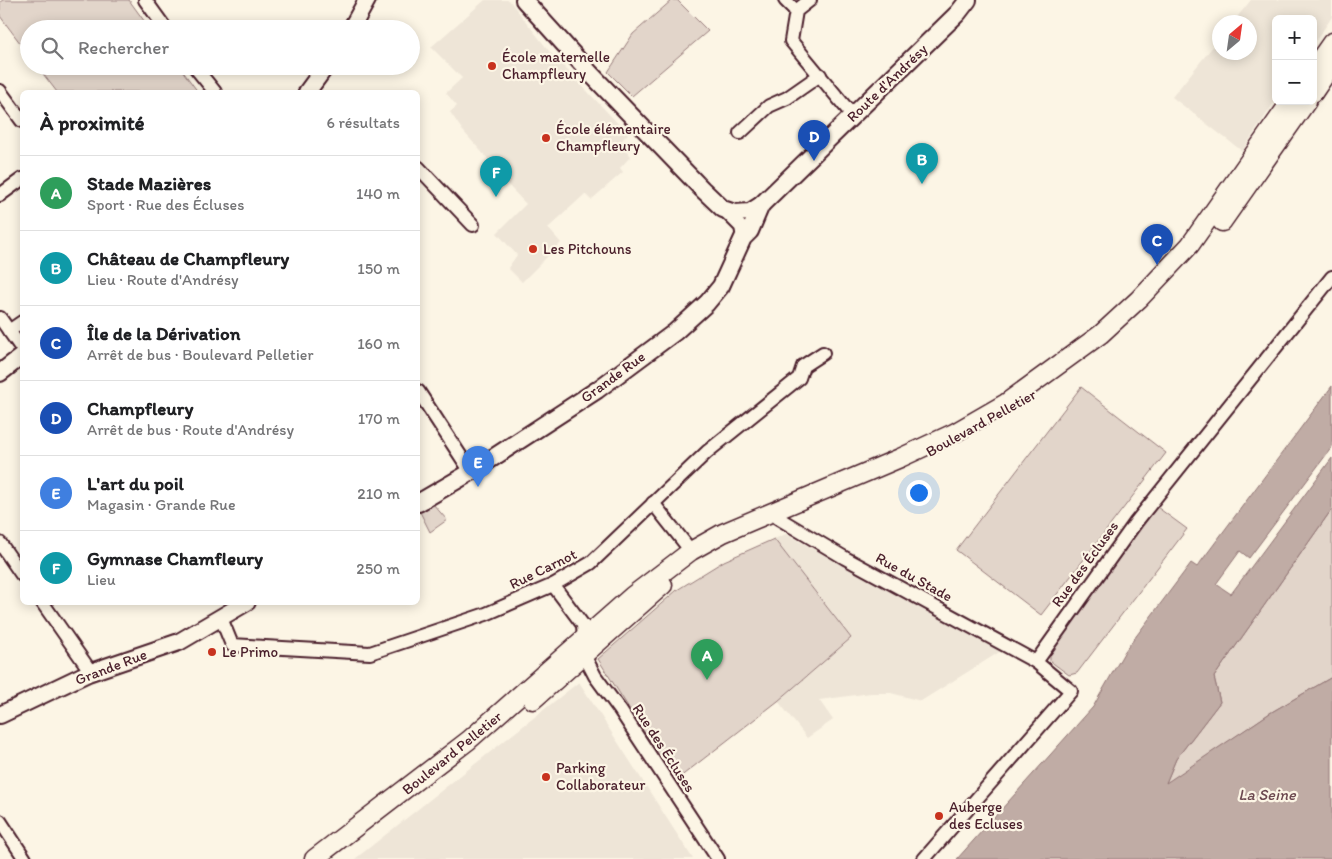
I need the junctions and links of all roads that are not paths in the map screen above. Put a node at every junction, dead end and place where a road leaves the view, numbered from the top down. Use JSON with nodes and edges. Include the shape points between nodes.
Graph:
{"nodes":[{"id":1,"x":145,"y":0,"type":"edge"},
{"id":2,"x":367,"y":0,"type":"edge"},
{"id":3,"x":524,"y":0,"type":"edge"},
{"id":4,"x":784,"y":0,"type":"edge"},
{"id":5,"x":810,"y":0,"type":"edge"},
{"id":6,"x":968,"y":0,"type":"edge"},
{"id":7,"x":796,"y":11,"type":"junction"},
{"id":8,"x":159,"y":20,"type":"edge"},
{"id":9,"x":356,"y":20,"type":"edge"},
{"id":10,"x":1332,"y":42,"type":"edge"},
{"id":11,"x":1317,"y":63,"type":"edge"},
{"id":12,"x":1332,"y":66,"type":"edge"},
{"id":13,"x":201,"y":75,"type":"edge"},
{"id":14,"x":319,"y":75,"type":"edge"},
{"id":15,"x":820,"y":76,"type":"junction"},
{"id":16,"x":1317,"y":87,"type":"edge"},
{"id":17,"x":213,"y":90,"type":"edge"},
{"id":18,"x":308,"y":90,"type":"edge"},
{"id":19,"x":0,"y":91,"type":"edge"},
{"id":20,"x":1288,"y":105,"type":"edge"},
{"id":21,"x":1304,"y":105,"type":"edge"},
{"id":22,"x":853,"y":116,"type":"junction"},
{"id":23,"x":20,"y":118,"type":"edge"},
{"id":24,"x":740,"y":133,"type":"dead end"},
{"id":25,"x":420,"y":169,"type":"edge"},
{"id":26,"x":20,"y":180,"type":"edge"},
{"id":27,"x":0,"y":195,"type":"edge"},
{"id":28,"x":761,"y":205,"type":"junction"},
{"id":29,"x":723,"y":209,"type":"junction"},
{"id":30,"x":472,"y":225,"type":"dead end"},
{"id":31,"x":744,"y":238,"type":"junction"},
{"id":32,"x":1332,"y":277,"type":"edge"},
{"id":33,"x":0,"y":318,"type":"edge"},
{"id":34,"x":20,"y":324,"type":"edge"},
{"id":35,"x":10,"y":331,"type":"junction"},
{"id":36,"x":20,"y":345,"type":"edge"},
{"id":37,"x":823,"y":352,"type":"dead end"},
{"id":38,"x":20,"y":358,"type":"edge"},
{"id":39,"x":0,"y":373,"type":"edge"},
{"id":40,"x":420,"y":394,"type":"edge"},
{"id":41,"x":471,"y":472,"type":"junction"},
{"id":42,"x":420,"y":502,"type":"edge"},
{"id":43,"x":653,"y":503,"type":"junction"},
{"id":44,"x":778,"y":518,"type":"junction"},
{"id":45,"x":0,"y":543,"type":"edge"},
{"id":46,"x":691,"y":551,"type":"junction"},
{"id":47,"x":20,"y":572,"type":"edge"},
{"id":48,"x":553,"y":585,"type":"junction"},
{"id":49,"x":44,"y":605,"type":"edge"},
{"id":50,"x":242,"y":605,"type":"edge"},
{"id":51,"x":221,"y":618,"type":"junction"},
{"id":52,"x":584,"y":648,"type":"junction"},
{"id":53,"x":1036,"y":662,"type":"junction"},
{"id":54,"x":91,"y":672,"type":"junction"},
{"id":55,"x":0,"y":715,"type":"edge"},
{"id":56,"x":0,"y":821,"type":"edge"},
{"id":57,"x":25,"y":859,"type":"edge"},
{"id":58,"x":314,"y":859,"type":"edge"},
{"id":59,"x":333,"y":859,"type":"edge"},
{"id":60,"x":718,"y":859,"type":"edge"},
{"id":61,"x":924,"y":859,"type":"edge"}],
"edges":[{"from":1,"to":8,"type":"street"},
{"from":2,"to":9,"type":"street"},
{"from":3,"to":29,"type":"street","via":[[591,74]]},
{"from":4,"to":7,"type":"street"},
{"from":5,"to":7,"type":"street"},
{"from":6,"to":22,"type":"street","name":"Route d'Andrésy"},
{"from":7,"to":15,"type":"street","via":[[791,41]]},
{"from":10,"to":11,"type":"main road"},
{"from":12,"to":16,"type":"main road"},
{"from":13,"to":17,"type":"street"},
{"from":14,"to":18,"type":"street"},
{"from":15,"to":22,"type":"street"},
{"from":15,"to":24,"type":"street","via":[[769,106]]},
{"from":19,"to":23,"type":"street"},
{"from":20,"to":46,"type":"main road","name":"Boulevard Pelletier","via":[[1190,245],[1101,334],[1050,373],[1006,404],[954,433],[723,533]]},
{"from":21,"to":44,"type":"main road","name":"Boulevard Pelletier","via":[[1198,251],[1144,304],[1058,378],[958,440]]},
{"from":22,"to":28,"type":"street","name":"Route d'Andrésy"},
{"from":25,"to":30,"type":"street"},
{"from":26,"to":27,"type":"street"},
{"from":28,"to":29,"type":"street","via":[[741,214]]},
{"from":28,"to":31,"type":"street","name":"Grande Rue"},
{"from":29,"to":31,"type":"street","via":[[741,227]]},
{"from":31,"to":41,"type":"street","name":"Grande Rue","via":[[721,286],[675,332],[597,390]]},
{"from":32,"to":53,"type":"street","name":"Rue des Écluses","via":[[1136,522]]},
{"from":33,"to":35,"type":"street"},
{"from":34,"to":35,"type":"street"},
{"from":35,"to":36,"type":"street"},
{"from":37,"to":43,"type":"street","name":"Rue Carnot","via":[[804,366],[800,378],[707,452]]},
{"from":38,"to":39,"type":"street"},
{"from":40,"to":41,"type":"street"},
{"from":41,"to":42,"type":"street","name":"Grande Rue"},
{"from":43,"to":46,"type":"street"},
{"from":43,"to":48,"type":"street","name":"Rue Carnot","via":[[590,563]]},
{"from":44,"to":52,"type":"main road","name":"Boulevard Pelletier","via":[[698,559]]},
{"from":44,"to":53,"type":"street","name":"Rue du Stade"},
{"from":45,"to":47,"type":"street"},
{"from":46,"to":52,"type":"main road","name":"Boulevard Pelletier","via":[[632,596]]},
{"from":48,"to":51,"type":"street","name":"Rue Carnot","via":[[486,614],[370,653],[232,645]]},
{"from":48,"to":52,"type":"street","name":"Rue des Écluses","via":[[583,625]]},
{"from":49,"to":54,"type":"street"},
{"from":50,"to":51,"type":"street","name":"Grande Rue"},
{"from":51,"to":54,"type":"street","name":"Grande Rue","via":[[179,642]]},
{"from":52,"to":58,"type":"main road","name":"Boulevard Pelletier"},
{"from":52,"to":59,"type":"main road","name":"Boulevard Pelletier","via":[[477,748]]},
{"from":52,"to":60,"type":"street","name":"Rue des Écluses","via":[[595,676]]},
{"from":53,"to":61,"type":"street","via":[[1071,691]]},
{"from":54,"to":55,"type":"street","name":"Grande Rue"},
{"from":56,"to":57,"type":"street"}]}
